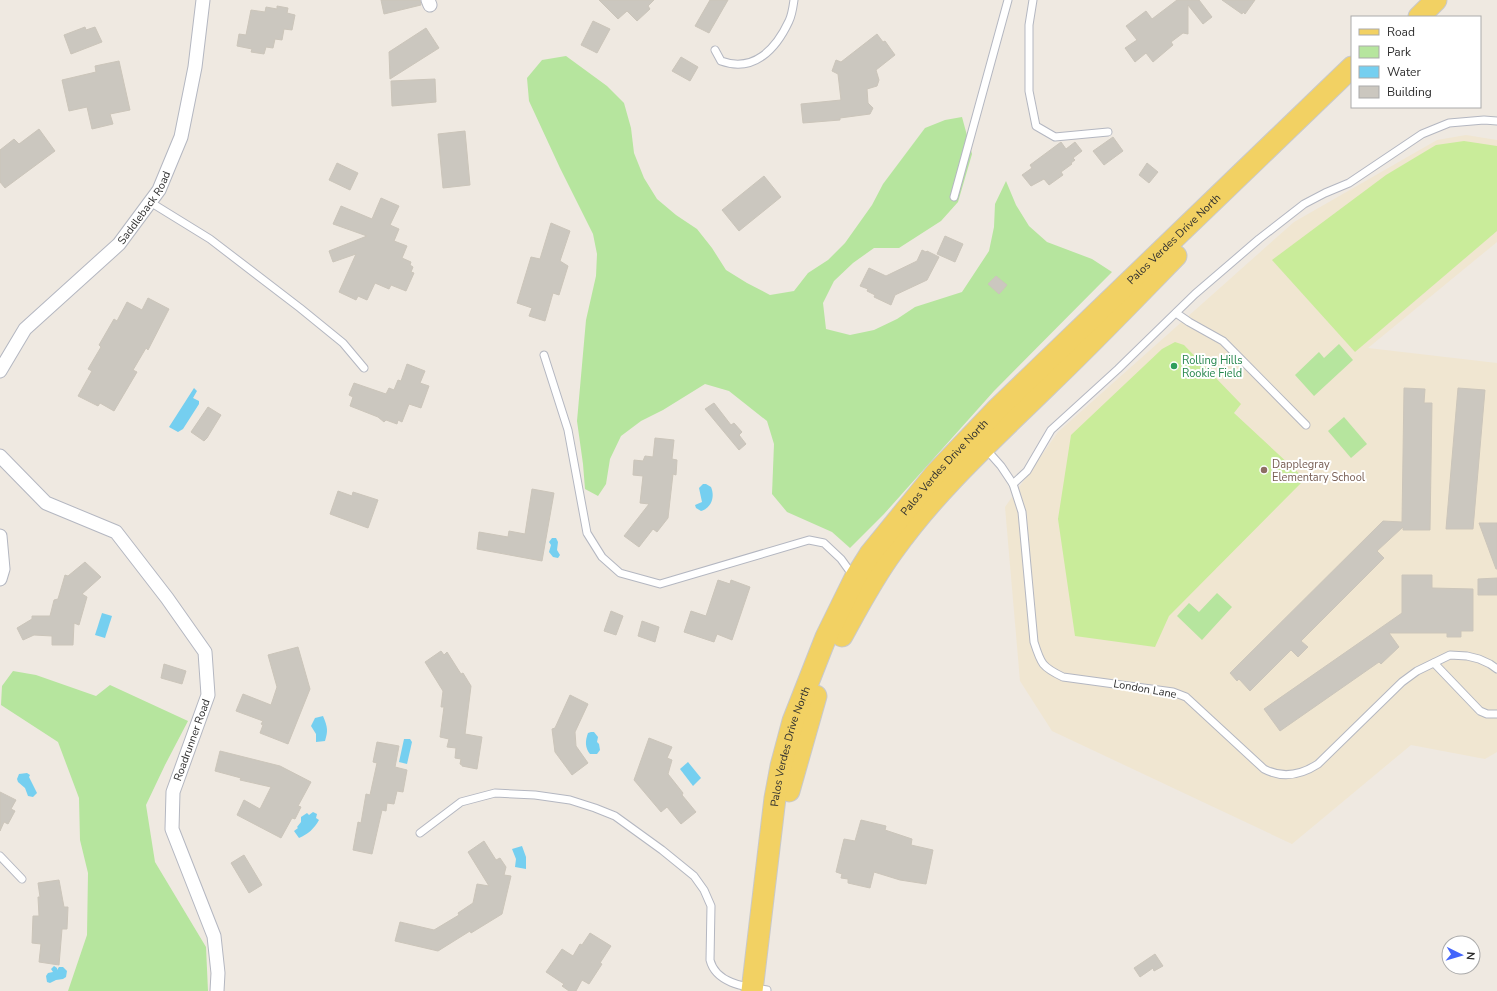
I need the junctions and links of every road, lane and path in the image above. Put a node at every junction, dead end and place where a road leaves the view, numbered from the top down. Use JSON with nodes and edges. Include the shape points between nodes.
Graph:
{"nodes":[{"id":1,"x":203,"y":0,"type":"edge"},
{"id":2,"x":794,"y":0,"type":"edge"},
{"id":3,"x":1008,"y":0,"type":"edge"},
{"id":4,"x":1033,"y":0,"type":"edge"},
{"id":5,"x":1420,"y":0,"type":"edge"},
{"id":6,"x":1436,"y":0,"type":"edge"},
{"id":7,"x":1404,"y":16,"type":"edge"},
{"id":8,"x":1419,"y":16,"type":"edge"},
{"id":9,"x":715,"y":50,"type":"dead end"},
{"id":10,"x":1351,"y":68,"type":"edge"},
{"id":11,"x":1351,"y":84,"type":"edge"},
{"id":12,"x":1497,"y":121,"type":"edge"},
{"id":13,"x":1108,"y":132,"type":"dead end"},
{"id":14,"x":954,"y":197,"type":"dead end"},
{"id":15,"x":150,"y":202,"type":"junction"},
{"id":16,"x":1176,"y":313,"type":"junction"},
{"id":17,"x":1062,"y":348,"type":"junction"},
{"id":18,"x":544,"y":355,"type":"dead end"},
{"id":19,"x":364,"y":368,"type":"dead end"},
{"id":20,"x":0,"y":371,"type":"edge"},
{"id":21,"x":1306,"y":426,"type":"dead end"},
{"id":22,"x":985,"y":447,"type":"junction"},
{"id":23,"x":0,"y":456,"type":"edge"},
{"id":24,"x":936,"y":473,"type":"junction"},
{"id":25,"x":1013,"y":484,"type":"junction"},
{"id":26,"x":0,"y":536,"type":"edge"},
{"id":27,"x":0,"y":579,"type":"edge"},
{"id":28,"x":861,"y":584,"type":"junction"},
{"id":29,"x":1434,"y":663,"type":"junction"},
{"id":30,"x":1497,"y":669,"type":"edge"},
{"id":31,"x":1497,"y":714,"type":"edge"},
{"id":32,"x":420,"y":833,"type":"dead end"},
{"id":33,"x":0,"y":856,"type":"edge"},
{"id":34,"x":22,"y":879,"type":"dead end"},
{"id":35,"x":760,"y":990,"type":"edge"},
{"id":36,"x":217,"y":991,"type":"edge"}],
"edges":[{"from":1,"to":15,"type":"street","name":"Saddleback Road","via":[[195,67],[181,137],[159,190]]},
{"from":2,"to":9,"type":"lane","via":[[789,20],[776,43],[760,58],[742,65],[730,64],[721,61]]},
{"from":3,"to":14,"type":"lane"},
{"from":4,"to":13,"type":"lane","via":[[1029,25],[1029,91],[1036,126],[1055,137]]},
{"from":5,"to":7,"type":"main road"},
{"from":6,"to":8,"type":"main road"},
{"from":10,"to":17,"type":"main road","name":"Palos Verdes Drive North"},
{"from":11,"to":22,"type":"main road","name":"Palos Verdes Drive North","via":[[1220,211]]},
{"from":12,"to":16,"type":"lane","via":[[1449,123],[1422,134],[1349,183],[1304,204],[1195,294]]},
{"from":15,"to":19,"type":"lane","via":[[210,239],[288,299],[343,343]]},
{"from":15,"to":20,"type":"street","name":"Saddleback Road","via":[[119,244],[25,329]]},
{"from":16,"to":21,"type":"lane","via":[[1223,341]]},
{"from":16,"to":25,"type":"lane","via":[[1051,430],[1027,470]]},
{"from":17,"to":22,"type":"main road","via":[[1051,371],[994,427]]},
{"from":17,"to":24,"type":"main road","name":"Palos Verdes Drive North","via":[[998,408]]},
{"from":18,"to":28,"type":"lane","via":[[568,430],[587,533],[602,557],[620,573],[660,584],[809,540],[824,543]]},
{"from":22,"to":24,"type":"main road"},
{"from":22,"to":25,"type":"lane","name":"London Lane"},
{"from":22,"to":28,"type":"main road","name":"Palos Verdes Drive North"},
{"from":23,"to":36,"type":"street","name":"Roadrunner Road","via":[[46,503],[116,532],[205,652],[208,695],[173,792],[172,829],[214,936]]},
{"from":24,"to":28,"type":"main road","name":"Palos Verdes Drive North","via":[[870,554]]},
{"from":25,"to":29,"type":"lane","name":"London Lane","via":[[1022,512],[1034,642],[1040,661],[1048,670],[1064,677],[1173,692],[1186,697],[1264,769],[1273,774],[1283,776],[1298,773],[1318,764],[1402,682]]},
{"from":26,"to":27,"type":"street","via":[[3,569]]},
{"from":28,"to":35,"type":"main road","name":"Palos Verdes Drive North","via":[[826,637],[793,721],[781,766],[775,798]]},
{"from":29,"to":30,"type":"lane","name":"London Lane","via":[[1450,655],[1467,656]]},
{"from":29,"to":31,"type":"lane","via":[[1480,711]]},
{"from":32,"to":35,"type":"lane","via":[[461,802],[495,793],[570,800],[615,816],[694,876],[704,890],[712,906],[711,966],[725,980]]},
{"from":33,"to":34,"type":"lane"}]}
